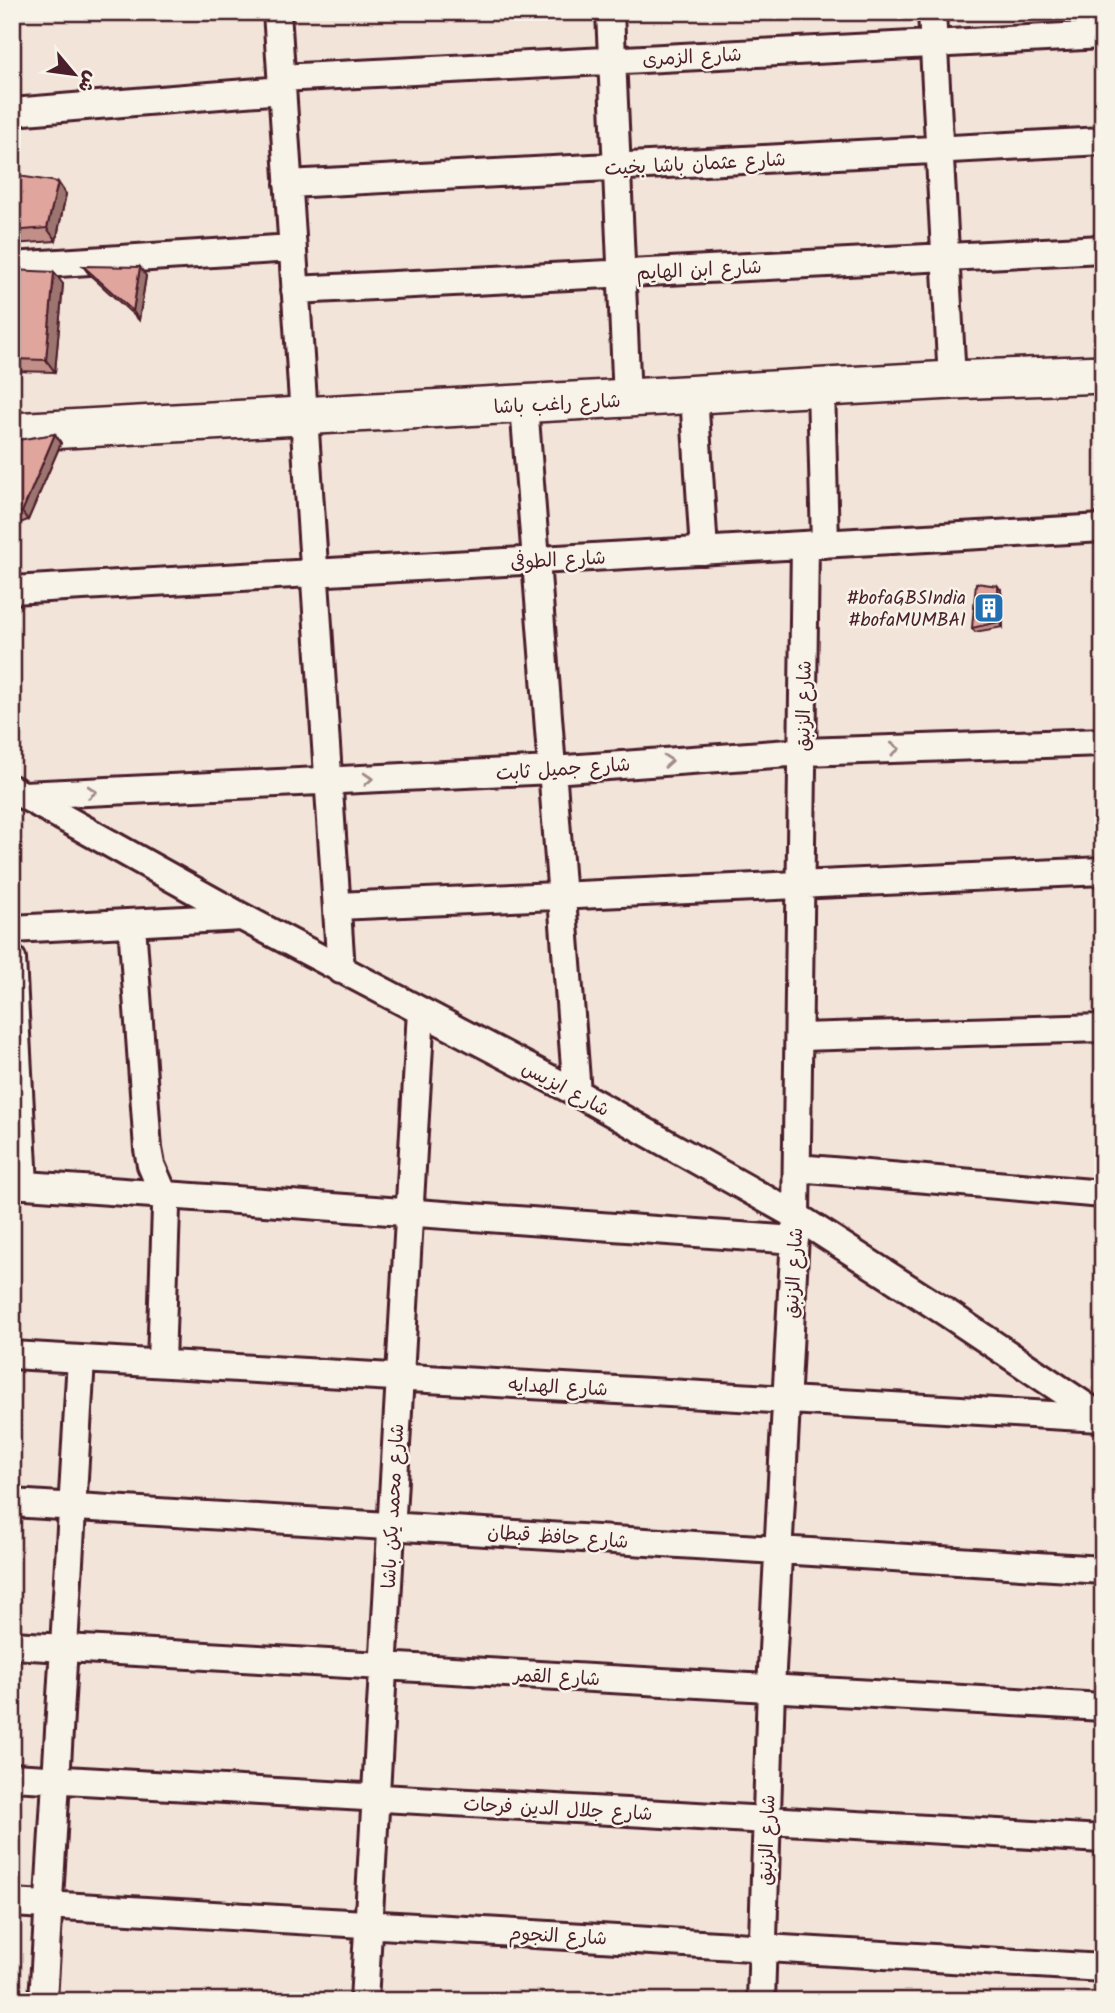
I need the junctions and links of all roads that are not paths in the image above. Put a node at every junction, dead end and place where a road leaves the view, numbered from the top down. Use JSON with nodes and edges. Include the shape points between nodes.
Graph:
{"nodes":[{"id":1,"x":277,"y":12,"type":"edge"},
{"id":2,"x":610,"y":12,"type":"edge"},
{"id":3,"x":932,"y":12,"type":"edge"},
{"id":4,"x":1103,"y":35,"type":"edge"},
{"id":5,"x":933,"y":44,"type":"junction"},
{"id":6,"x":612,"y":61,"type":"junction"},
{"id":7,"x":282,"y":84,"type":"junction"},
{"id":8,"x":12,"y":112,"type":"edge"},
{"id":9,"x":1103,"y":141,"type":"edge"},
{"id":10,"x":940,"y":149,"type":"junction"},
{"id":11,"x":617,"y":167,"type":"junction"},
{"id":12,"x":288,"y":184,"type":"junction"},
{"id":13,"x":292,"y":248,"type":"junction"},
{"id":14,"x":1103,"y":249,"type":"edge"},
{"id":15,"x":945,"y":257,"type":"junction"},
{"id":16,"x":12,"y":266,"type":"edge"},
{"id":17,"x":622,"y":273,"type":"junction"},
{"id":18,"x":295,"y":289,"type":"junction"},
{"id":19,"x":1103,"y":374,"type":"edge"},
{"id":20,"x":952,"y":380,"type":"junction"},
{"id":21,"x":821,"y":387,"type":"junction"},
{"id":22,"x":694,"y":395,"type":"junction"},
{"id":23,"x":627,"y":398,"type":"junction"},
{"id":24,"x":524,"y":405,"type":"junction"},
{"id":25,"x":303,"y":417,"type":"junction"},
{"id":26,"x":12,"y":432,"type":"edge"},
{"id":27,"x":1103,"y":528,"type":"edge"},
{"id":28,"x":815,"y":545,"type":"junction"},
{"id":29,"x":704,"y":551,"type":"junction"},
{"id":30,"x":536,"y":560,"type":"junction"},
{"id":31,"x":315,"y":573,"type":"junction"},
{"id":32,"x":12,"y":590,"type":"edge"},
{"id":33,"x":1103,"y":742,"type":"edge"},
{"id":34,"x":803,"y":752,"type":"junction"},
{"id":35,"x":552,"y":770,"type":"junction"},
{"id":36,"x":330,"y":780,"type":"junction"},
{"id":37,"x":18,"y":792,"type":"edge"},
{"id":38,"x":1103,"y":871,"type":"edge"},
{"id":39,"x":801,"y":885,"type":"junction"},
{"id":40,"x":562,"y":896,"type":"junction"},
{"id":41,"x":338,"y":906,"type":"junction"},
{"id":42,"x":243,"y":917,"type":"junction"},
{"id":43,"x":132,"y":924,"type":"junction"},
{"id":44,"x":12,"y":929,"type":"edge"},
{"id":45,"x":12,"y":959,"type":"edge"},
{"id":46,"x":341,"y":970,"type":"junction"},
{"id":47,"x":421,"y":1011,"type":"junction"},
{"id":48,"x":1103,"y":1028,"type":"edge"},
{"id":49,"x":800,"y":1037,"type":"junction"},
{"id":50,"x":577,"y":1093,"type":"junction"},
{"id":51,"x":797,"y":1168,"type":"junction"},
{"id":52,"x":18,"y":1184,"type":"edge"},
{"id":53,"x":1103,"y":1194,"type":"edge"},
{"id":54,"x":164,"y":1195,"type":"junction"},
{"id":55,"x":409,"y":1212,"type":"junction"},
{"id":56,"x":795,"y":1228,"type":"junction"},
{"id":57,"x":12,"y":1354,"type":"edge"},
{"id":58,"x":81,"y":1359,"type":"junction"},
{"id":59,"x":161,"y":1363,"type":"junction"},
{"id":60,"x":400,"y":1377,"type":"junction"},
{"id":61,"x":787,"y":1399,"type":"junction"},
{"id":62,"x":1103,"y":1418,"type":"edge"},
{"id":63,"x":12,"y":1503,"type":"edge"},
{"id":64,"x":72,"y":1507,"type":"junction"},
{"id":65,"x":391,"y":1526,"type":"junction"},
{"id":66,"x":779,"y":1550,"type":"junction"},
{"id":67,"x":1103,"y":1570,"type":"edge"},
{"id":68,"x":12,"y":1645,"type":"edge"},
{"id":69,"x":64,"y":1647,"type":"junction"},
{"id":70,"x":383,"y":1666,"type":"junction"},
{"id":71,"x":771,"y":1688,"type":"junction"},
{"id":72,"x":1103,"y":1707,"type":"edge"},
{"id":73,"x":12,"y":1777,"type":"edge"},
{"id":74,"x":56,"y":1780,"type":"junction"},
{"id":75,"x":375,"y":1798,"type":"junction"},
{"id":76,"x":766,"y":1820,"type":"junction"},
{"id":77,"x":1103,"y":1839,"type":"edge"},
{"id":78,"x":12,"y":1903,"type":"edge"},
{"id":79,"x":48,"y":1905,"type":"junction"},
{"id":80,"x":368,"y":1924,"type":"junction"},
{"id":81,"x":762,"y":1947,"type":"junction"},
{"id":82,"x":1103,"y":1968,"type":"edge"},
{"id":83,"x":43,"y":2001,"type":"edge"},
{"id":84,"x":364,"y":2001,"type":"edge"},
{"id":85,"x":761,"y":2001,"type":"edge"}],
"edges":[{"from":1,"to":7,"type":"street"},
{"from":2,"to":6,"type":"street"},
{"from":3,"to":5,"type":"street"},
{"from":4,"to":5,"type":"street","name":"شارع الزمرى"},
{"from":5,"to":6,"type":"street","name":"شارع الزمرى"},
{"from":5,"to":10,"type":"street"},
{"from":6,"to":7,"type":"street","name":"شارع الزمرى"},
{"from":6,"to":11,"type":"street"},
{"from":7,"to":8,"type":"street","name":"شارع الزمرى"},
{"from":7,"to":12,"type":"street"},
{"from":9,"to":10,"type":"street","name":"شارع عثمان باشا بخيت"},
{"from":10,"to":11,"type":"street","name":"شارع عثمان باشا بخيت"},
{"from":10,"to":15,"type":"street"},
{"from":11,"to":12,"type":"street","name":"شارع عثمان باشا بخيت"},
{"from":11,"to":17,"type":"street"},
{"from":12,"to":13,"type":"street"},
{"from":13,"to":16,"type":"street"},
{"from":13,"to":18,"type":"street"},
{"from":14,"to":15,"type":"street","name":"شارع ابن الهايم"},
{"from":15,"to":17,"type":"street","name":"شارع ابن الهايم"},
{"from":15,"to":20,"type":"street"},
{"from":17,"to":18,"type":"street","name":"شارع ابن الهايم"},
{"from":17,"to":23,"type":"street"},
{"from":18,"to":25,"type":"street"},
{"from":19,"to":20,"type":"street","name":"شارع راغب باشا"},
{"from":20,"to":21,"type":"street","name":"شارع راغب باشا"},
{"from":21,"to":22,"type":"street","name":"شارع راغب باشا"},
{"from":21,"to":28,"type":"street","name":"شارع الزنبق"},
{"from":22,"to":23,"type":"street","name":"شارع راغب باشا"},
{"from":22,"to":29,"type":"street"},
{"from":23,"to":24,"type":"street","name":"شارع راغب باشا"},
{"from":24,"to":25,"type":"street","name":"شارع راغب باشا"},
{"from":24,"to":30,"type":"street"},
{"from":25,"to":26,"type":"street","name":"شارع راغب باشا"},
{"from":25,"to":31,"type":"street"},
{"from":27,"to":28,"type":"street","name":"شارع الطوفى"},
{"from":28,"to":29,"type":"street","name":"شارع الطوفى"},
{"from":28,"to":34,"type":"street","name":"شارع الزنبق"},
{"from":29,"to":30,"type":"street","name":"شارع الطوفى"},
{"from":30,"to":31,"type":"street","name":"شارع الطوفى"},
{"from":30,"to":35,"type":"street"},
{"from":31,"to":32,"type":"street","name":"شارع الطوفى"},
{"from":31,"to":36,"type":"street"},
{"from":34,"to":33,"type":"street","name":"شارع جميل ثابت","one_way":true},
{"from":35,"to":34,"type":"street","name":"شارع جميل ثابت","one_way":true},
{"from":34,"to":39,"type":"street","name":"شارع الزنبق"},
{"from":36,"to":35,"type":"street","name":"شارع جميل ثابت","one_way":true},
{"from":35,"to":40,"type":"street"},
{"from":37,"to":36,"type":"street","name":"شارع جميل ثابت","one_way":true},
{"from":36,"to":41,"type":"street"},
{"from":37,"to":42,"type":"street","name":"شارع ايزيس"},
{"from":38,"to":39,"type":"street"},
{"from":39,"to":40,"type":"street"},
{"from":39,"to":49,"type":"street","name":"شارع الزنبق"},
{"from":40,"to":41,"type":"street"},
{"from":40,"to":50,"type":"street"},
{"from":41,"to":46,"type":"street"},
{"from":42,"to":43,"type":"street"},
{"from":42,"to":46,"type":"street","name":"شارع ايزيس"},
{"from":43,"to":44,"type":"street"},
{"from":43,"to":54,"type":"street","via":[[148,1149]]},
{"from":45,"to":52,"type":"street"},
{"from":46,"to":47,"type":"street","name":"شارع ايزيس"},
{"from":47,"to":50,"type":"street","name":"شارع ايزيس"},
{"from":47,"to":55,"type":"street","name":"شارع محمد يكن باشا"},
{"from":48,"to":49,"type":"street"},
{"from":49,"to":51,"type":"street","name":"شارع الزنبق"},
{"from":50,"to":56,"type":"street","name":"شارع ايزيس"},
{"from":51,"to":53,"type":"street"},
{"from":51,"to":56,"type":"street","name":"شارع الزنبق"},
{"from":52,"to":54,"type":"street"},
{"from":54,"to":55,"type":"street"},
{"from":54,"to":59,"type":"street"},
{"from":55,"to":56,"type":"street"},
{"from":55,"to":60,"type":"street","name":"شارع محمد يكن باشا"},
{"from":56,"to":61,"type":"street","name":"شارع الزنبق"},
{"from":56,"to":62,"type":"street","name":"شارع ايزيس","via":[[947,1313]]},
{"from":57,"to":58,"type":"street","name":"شارع الهدايه"},
{"from":58,"to":59,"type":"street","name":"شارع الهدايه"},
{"from":58,"to":64,"type":"street"},
{"from":59,"to":60,"type":"street","name":"شارع الهدايه"},
{"from":60,"to":61,"type":"street","name":"شارع الهدايه"},
{"from":60,"to":65,"type":"street","name":"شارع محمد يكن باشا"},
{"from":61,"to":62,"type":"street","name":"شارع الهدايه"},
{"from":61,"to":66,"type":"street","name":"شارع الزنبق"},
{"from":63,"to":64,"type":"street","name":"شارع حافظ قبطان"},
{"from":64,"to":65,"type":"street","name":"شارع حافظ قبطان"},
{"from":64,"to":69,"type":"street"},
{"from":65,"to":66,"type":"street","name":"شارع حافظ قبطان"},
{"from":65,"to":70,"type":"street","name":"شارع محمد يكن باشا"},
{"from":66,"to":67,"type":"street","name":"شارع حافظ قبطان"},
{"from":66,"to":71,"type":"street","name":"شارع الزنبق"},
{"from":68,"to":69,"type":"street","name":"شارع القمر"},
{"from":69,"to":70,"type":"street","name":"شارع القمر"},
{"from":69,"to":74,"type":"street"},
{"from":70,"to":71,"type":"street","name":"شارع القمر"},
{"from":70,"to":75,"type":"street","name":"شارع محمد يكن باشا"},
{"from":71,"to":72,"type":"street","name":"شارع القمر"},
{"from":71,"to":76,"type":"street","name":"شارع الزنبق"},
{"from":73,"to":74,"type":"street","name":"شارع جلال الدين فرحات"},
{"from":74,"to":75,"type":"street","name":"شارع جلال الدين فرحات"},
{"from":74,"to":79,"type":"street"},
{"from":75,"to":76,"type":"street","name":"شارع جلال الدين فرحات"},
{"from":75,"to":80,"type":"street","name":"شارع محمد يكن باشا"},
{"from":76,"to":77,"type":"street","name":"شارع جلال الدين فرحات"},
{"from":76,"to":81,"type":"street","name":"شارع الزنبق"},
{"from":78,"to":79,"type":"street","name":"شارع النجوم"},
{"from":79,"to":80,"type":"street","name":"شارع النجوم"},
{"from":79,"to":83,"type":"street"},
{"from":80,"to":81,"type":"street","name":"شارع النجوم"},
{"from":80,"to":84,"type":"street","name":"شارع محمد يكن باشا"},
{"from":81,"to":82,"type":"street","name":"شارع النجوم"},
{"from":81,"to":85,"type":"street","name":"شارع الزنبق"}]}
